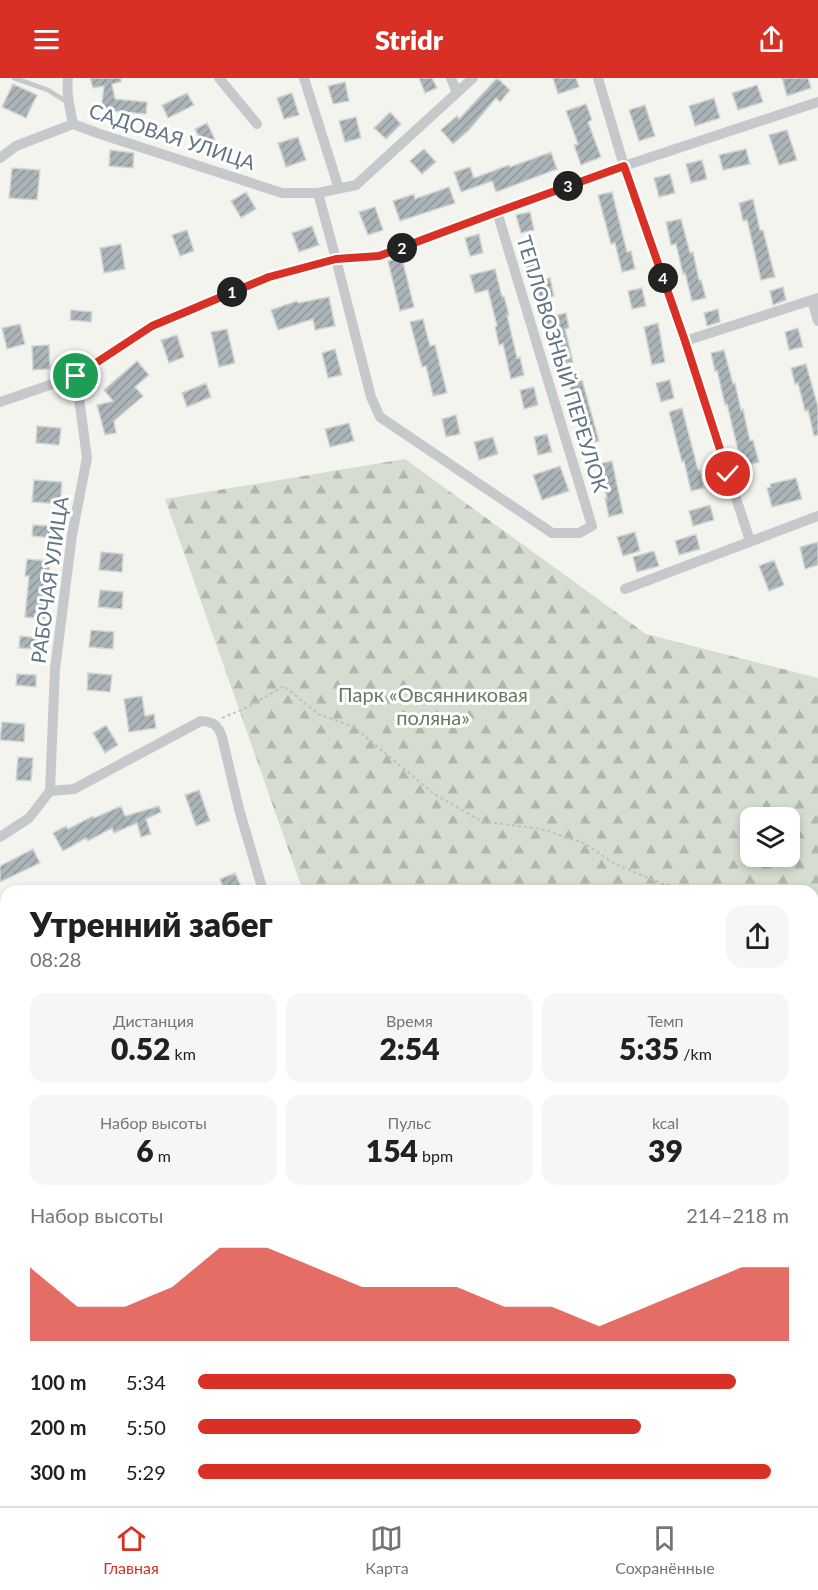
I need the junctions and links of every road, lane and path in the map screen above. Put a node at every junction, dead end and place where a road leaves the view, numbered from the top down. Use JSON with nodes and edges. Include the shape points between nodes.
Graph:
{"nodes":[{"id":1,"x":14,"y":78,"type":"edge"},
{"id":2,"x":68,"y":78,"type":"edge"},
{"id":3,"x":219,"y":78,"type":"edge"},
{"id":4,"x":304,"y":78,"type":"edge"},
{"id":5,"x":451,"y":78,"type":"edge"},
{"id":6,"x":473,"y":78,"type":"edge"},
{"id":7,"x":598,"y":78,"type":"edge"},
{"id":8,"x":457,"y":93,"type":"junction"},
{"id":9,"x":818,"y":102,"type":"edge"},
{"id":10,"x":69,"y":103,"type":"junction"},
{"id":11,"x":74,"y":124,"type":"junction"},
{"id":12,"x":257,"y":124,"type":"dead end"},
{"id":13,"x":0,"y":158,"type":"edge"},
{"id":14,"x":624,"y":166,"type":"junction"},
{"id":15,"x":339,"y":189,"type":"junction"},
{"id":16,"x":318,"y":193,"type":"junction"},
{"id":17,"x":497,"y":212,"type":"junction"},
{"id":18,"x":336,"y":259,"type":"junction"},
{"id":19,"x":815,"y":299,"type":"edge"},
{"id":20,"x":818,"y":321,"type":"edge"},
{"id":21,"x":685,"y":341,"type":"junction"},
{"id":22,"x":76,"y":376,"type":"junction"},
{"id":23,"x":0,"y":402,"type":"edge"},
{"id":24,"x":818,"y":516,"type":"edge"},
{"id":25,"x":750,"y":541,"type":"junction"},
{"id":26,"x":625,"y":589,"type":"dead end"},
{"id":27,"x":207,"y":721,"type":"junction"},
{"id":28,"x":50,"y":791,"type":"junction"},
{"id":29,"x":0,"y":837,"type":"edge"},
{"id":30,"x":262,"y":885,"type":"edge"},
{"id":31,"x":668,"y":885,"type":"edge"}],
"edges":[{"from":1,"to":10,"type":"lane","via":[[48,90]]},
{"from":2,"to":10,"type":"street"},
{"from":3,"to":12,"type":"street"},
{"from":4,"to":15,"type":"street"},
{"from":5,"to":8,"type":"street"},
{"from":6,"to":8,"type":"street","name":"САДОВАЯ УЛИЦА"},
{"from":7,"to":14,"type":"street"},
{"from":8,"to":15,"type":"street","name":"САДОВАЯ УЛИЦА","via":[[356,185]]},
{"from":9,"to":14,"type":"street"},
{"from":10,"to":11,"type":"street"},
{"from":11,"to":13,"type":"street","name":"САДОВАЯ УЛИЦА","via":[[16,146]]},
{"from":11,"to":16,"type":"street","name":"САДОВАЯ УЛИЦА","via":[[282,193]]},
{"from":14,"to":17,"type":"street"},
{"from":14,"to":21,"type":"street"},
{"from":15,"to":16,"type":"street","name":"САДОВАЯ УЛИЦА"},
{"from":16,"to":18,"type":"street"},
{"from":17,"to":18,"type":"street","via":[[379,256]]},
{"from":17,"to":18,"type":"street","name":"ТЕПЛОВОЗНЫЙ ПЕРЕУЛОК","via":[[592,526],[579,533],[552,533],[380,417],[371,397]]},
{"from":18,"to":22,"type":"street","via":[[269,277],[152,326]]},
{"from":19,"to":20,"type":"street"},
{"from":19,"to":21,"type":"street"},
{"from":21,"to":25,"type":"street"},
{"from":22,"to":23,"type":"street"},
{"from":22,"to":28,"type":"street","name":"РАБОЧАЯ УЛИЦА","via":[[87,459],[72,535],[55,669]]},
{"from":24,"to":25,"type":"street"},
{"from":25,"to":26,"type":"street"},
{"from":27,"to":28,"type":"street","via":[[74,789]]},
{"from":27,"to":30,"type":"street","via":[[219,728],[222,737]]},
{"from":27,"to":31,"type":"path","via":[[231,716],[284,686],[318,714],[354,727],[434,794],[481,821],[541,829],[584,843],[615,864]]},
{"from":28,"to":29,"type":"street","via":[[29,818]]}]}
